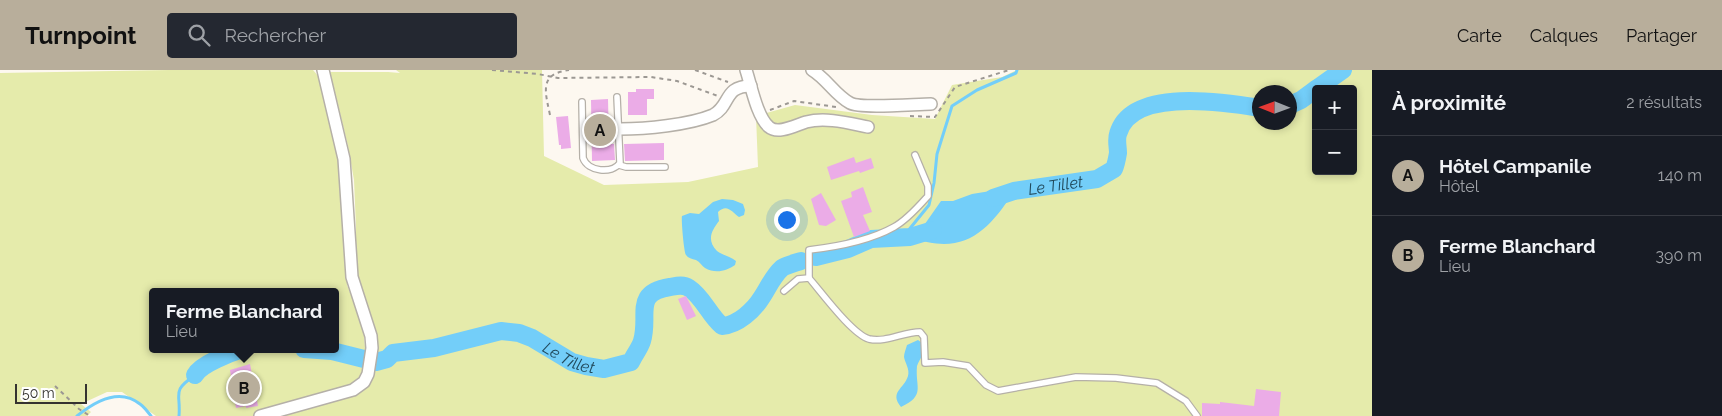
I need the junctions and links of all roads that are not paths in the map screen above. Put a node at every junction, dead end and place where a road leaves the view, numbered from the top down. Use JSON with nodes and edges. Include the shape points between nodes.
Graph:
{"nodes":[{"id":1,"x":323,"y":70,"type":"edge"},
{"id":2,"x":812,"y":70,"type":"edge"},
{"id":3,"x":747,"y":71,"type":"edge"},
{"id":4,"x":747,"y":86,"type":"junction"},
{"id":5,"x":617,"y":97,"type":"dead end"},
{"id":6,"x":582,"y":102,"type":"dead end"},
{"id":7,"x":931,"y":104,"type":"dead end"},
{"id":8,"x":868,"y":127,"type":"dead end"},
{"id":9,"x":620,"y":129,"type":"junction"},
{"id":10,"x":915,"y":155,"type":"dead end"},
{"id":11,"x":619,"y":165,"type":"junction"},
{"id":12,"x":665,"y":168,"type":"dead end"},
{"id":13,"x":809,"y":278,"type":"junction"},
{"id":14,"x":784,"y":291,"type":"dead end"},
{"id":15,"x":260,"y":416,"type":"edge"},
{"id":16,"x":1197,"y":416,"type":"edge"}],
"edges":[{"from":1,"to":15,"type":"street","via":[[344,158],[352,277],[368,324],[372,348],[368,374],[360,386],[347,393]]},
{"from":2,"to":7,"type":"street","via":[[854,105]]},
{"from":3,"to":4,"type":"street"},
{"from":4,"to":8,"type":"street","via":[[768,127],[775,130],[819,120]]},
{"from":4,"to":9,"type":"street","via":[[735,89],[716,113],[706,117],[647,129]]},
{"from":5,"to":9,"type":"lane"},
{"from":6,"to":11,"type":"lane","via":[[585,164],[598,169]]},
{"from":9,"to":11,"type":"lane"},
{"from":10,"to":13,"type":"lane","via":[[928,186],[928,196],[896,226],[834,247],[809,250]]},
{"from":11,"to":12,"type":"lane"},
{"from":13,"to":14,"type":"lane","via":[[798,278]]},
{"from":13,"to":16,"type":"lane","via":[[855,330],[870,339],[920,332],[924,337],[925,363],[968,366],[986,385],[998,391],[1076,377],[1158,383],[1186,401]]}]}
